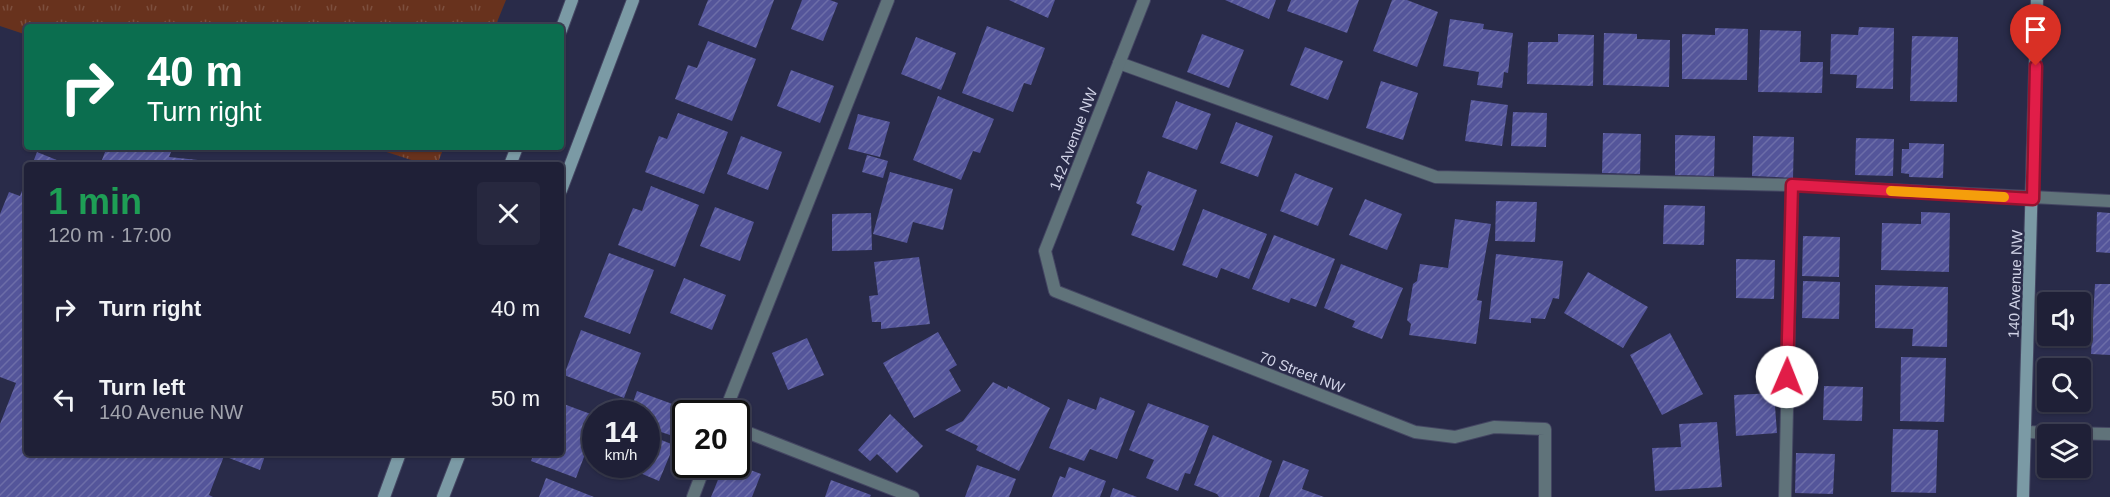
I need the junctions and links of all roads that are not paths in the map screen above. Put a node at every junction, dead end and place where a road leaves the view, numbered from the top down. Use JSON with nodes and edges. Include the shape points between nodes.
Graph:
{"nodes":[{"id":1,"x":572,"y":0,"type":"edge"},
{"id":2,"x":633,"y":0,"type":"edge"},
{"id":3,"x":888,"y":0,"type":"edge"},
{"id":4,"x":1144,"y":0,"type":"edge"},
{"id":5,"x":2037,"y":0,"type":"edge"},
{"id":6,"x":563,"y":24,"type":"edge"},
{"id":7,"x":1119,"y":63,"type":"junction"},
{"id":8,"x":564,"y":182,"type":"edge"},
{"id":9,"x":1792,"y":185,"type":"junction"},
{"id":10,"x":2033,"y":199,"type":"junction"},
{"id":11,"x":2110,"y":201,"type":"edge"},
{"id":12,"x":1055,"y":291,"type":"joint"},
{"id":13,"x":730,"y":400,"type":"edge"},
{"id":14,"x":2025,"y":432,"type":"junction"},
{"id":15,"x":750,"y":433,"type":"edge"},
{"id":16,"x":2110,"y":434,"type":"edge"},
{"id":17,"x":399,"y":456,"type":"edge"},
{"id":18,"x":459,"y":456,"type":"edge"},
{"id":19,"x":700,"y":478,"type":"edge"},
{"id":20,"x":384,"y":497,"type":"edge"},
{"id":21,"x":443,"y":497,"type":"edge"},
{"id":22,"x":693,"y":497,"type":"edge"},
{"id":23,"x":913,"y":497,"type":"edge"},
{"id":24,"x":1545,"y":497,"type":"edge"},
{"id":25,"x":1785,"y":497,"type":"edge"},
{"id":26,"x":2023,"y":497,"type":"edge"}],
"edges":[{"from":1,"to":6,"type":"street"},
{"from":2,"to":8,"type":"street"},
{"from":3,"to":13,"type":"street"},
{"from":4,"to":7,"type":"street","name":"142 Avenue NW"},
{"from":5,"to":10,"type":"street","name":"140 Avenue NW"},
{"from":7,"to":9,"type":"street","via":[[1436,177]]},
{"from":7,"to":12,"type":"street","name":"142 Avenue NW","via":[[1045,251]]},
{"from":9,"to":10,"type":"street"},
{"from":9,"to":25,"type":"street"},
{"from":10,"to":11,"type":"street"},
{"from":10,"to":14,"type":"street","name":"140 Avenue NW"},
{"from":12,"to":24,"type":"street","name":"70 Street NW","via":[[1415,432],[1455,437],[1494,427],[1545,429]]},
{"from":14,"to":16,"type":"street"},
{"from":14,"to":26,"type":"street","name":"140 Avenue NW"},
{"from":15,"to":23,"type":"street"},
{"from":17,"to":20,"type":"street"},
{"from":18,"to":21,"type":"street"},
{"from":19,"to":22,"type":"street"}]}
